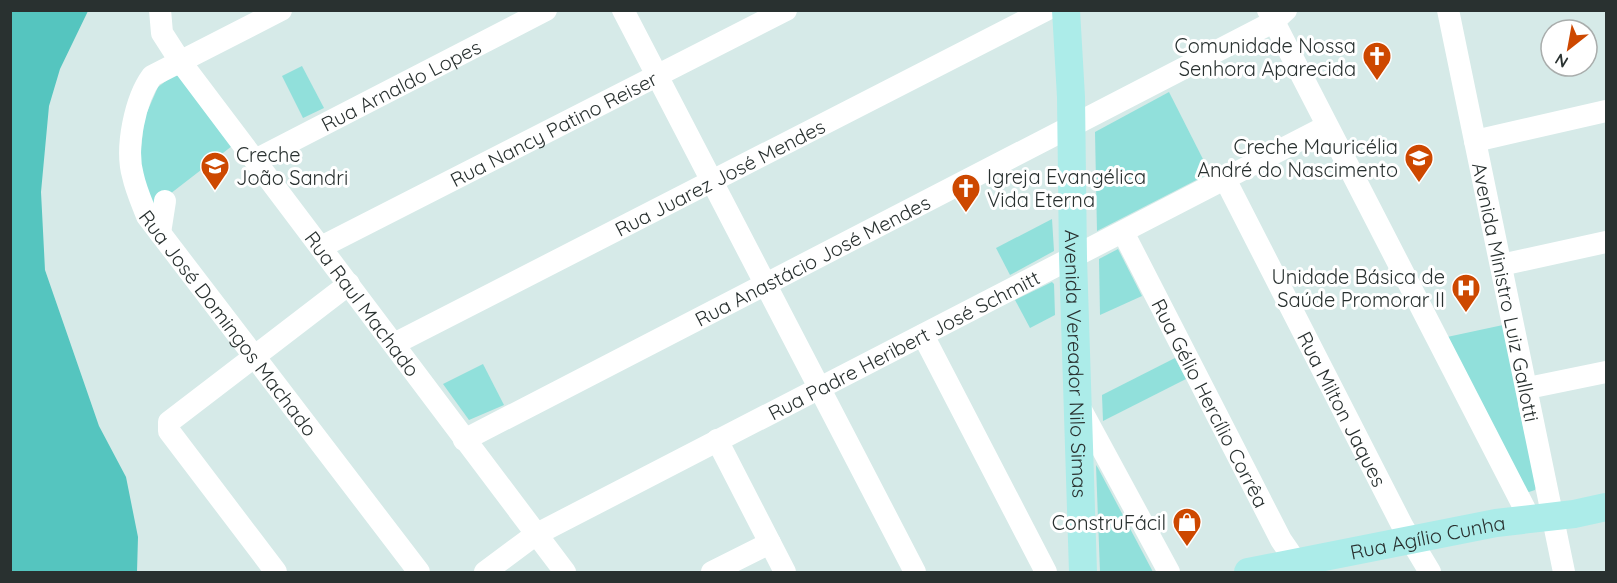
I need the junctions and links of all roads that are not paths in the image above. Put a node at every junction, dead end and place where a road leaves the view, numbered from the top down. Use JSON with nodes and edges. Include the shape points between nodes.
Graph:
{"nodes":[{"id":1,"x":160,"y":10,"type":"edge"},
{"id":2,"x":281,"y":10,"type":"edge"},
{"id":3,"x":546,"y":10,"type":"edge"},
{"id":4,"x":623,"y":10,"type":"edge"},
{"id":5,"x":786,"y":10,"type":"edge"},
{"id":6,"x":1046,"y":10,"type":"edge"},
{"id":7,"x":1066,"y":10,"type":"edge"},
{"id":8,"x":1453,"y":11,"type":"edge"},
{"id":9,"x":1276,"y":14,"type":"edge"},
{"id":10,"x":180,"y":61,"type":"junction"},
{"id":11,"x":657,"y":76,"type":"junction"},
{"id":12,"x":1606,"y":111,"type":"edge"},
{"id":13,"x":1071,"y":126,"type":"junction"},
{"id":14,"x":1327,"y":126,"type":"junction"},
{"id":15,"x":1475,"y":141,"type":"junction"},
{"id":16,"x":255,"y":160,"type":"junction"},
{"id":17,"x":1225,"y":179,"type":"junction"},
{"id":18,"x":711,"y":182,"type":"junction"},
{"id":19,"x":165,"y":201,"type":"dead end"},
{"id":20,"x":160,"y":232,"type":"junction"},
{"id":21,"x":1123,"y":232,"type":"junction"},
{"id":22,"x":1606,"y":243,"type":"edge"},
{"id":23,"x":321,"y":247,"type":"junction"},
{"id":24,"x":1073,"y":258,"type":"junction"},
{"id":25,"x":1501,"y":265,"type":"junction"},
{"id":26,"x":349,"y":284,"type":"junction"},
{"id":27,"x":764,"y":285,"type":"junction"},
{"id":28,"x":923,"y":335,"type":"junction"},
{"id":29,"x":394,"y":344,"type":"junction"},
{"id":30,"x":254,"y":357,"type":"junction"},
{"id":31,"x":1606,"y":372,"type":"edge"},
{"id":32,"x":1528,"y":388,"type":"junction"},
{"id":33,"x":818,"y":389,"type":"junction"},
{"id":34,"x":1079,"y":406,"type":"junction"},
{"id":35,"x":464,"y":440,"type":"junction"},
{"id":36,"x":717,"y":440,"type":"junction"},
{"id":37,"x":1606,"y":507,"type":"edge"},
{"id":38,"x":1542,"y":518,"type":"junction"},
{"id":39,"x":535,"y":535,"type":"junction"},
{"id":40,"x":1411,"y":540,"type":"junction"},
{"id":41,"x":770,"y":543,"type":"junction"},
{"id":42,"x":1300,"y":567,"type":"edge"},
{"id":43,"x":276,"y":573,"type":"edge"},
{"id":44,"x":419,"y":573,"type":"edge"},
{"id":45,"x":485,"y":573,"type":"edge"},
{"id":46,"x":565,"y":573,"type":"edge"},
{"id":47,"x":712,"y":573,"type":"edge"},
{"id":48,"x":785,"y":573,"type":"edge"},
{"id":49,"x":915,"y":573,"type":"edge"},
{"id":50,"x":1046,"y":573,"type":"edge"},
{"id":51,"x":1083,"y":573,"type":"edge"},
{"id":52,"x":1168,"y":573,"type":"edge"},
{"id":53,"x":1248,"y":573,"type":"edge"},
{"id":54,"x":1430,"y":573,"type":"edge"},
{"id":55,"x":1564,"y":573,"type":"edge"}],
"edges":[{"from":1,"to":10,"type":"street","name":"Rua Raul Machado","via":[[162,33]]},
{"from":2,"to":10,"type":"street","name":"Rua José Domingos Machado"},
{"from":3,"to":16,"type":"street","name":"Rua Arnaldo Lopes"},
{"from":4,"to":11,"type":"street"},
{"from":5,"to":11,"type":"street","name":"Rua Nancy Patino Reiser"},
{"from":6,"to":18,"type":"street","name":"Rua Juarez José Mendes"},
{"from":7,"to":13,"type":"main road","name":"Avenida Vereador Nilo Simas"},
{"from":8,"to":15,"type":"street","name":"Avenida Ministro Luiz Gallotti"},
{"from":9,"to":13,"type":"street","name":"Rua Anastácio José Mendes"},
{"from":9,"to":14,"type":"street"},
{"from":10,"to":16,"type":"street","name":"Rua Raul Machado"},
{"from":10,"to":20,"type":"street","name":"Rua José Domingos Machado","via":[[152,76],[144,88],[132,136],[132,174],[147,216]]},
{"from":11,"to":18,"type":"street"},
{"from":11,"to":23,"type":"street","name":"Rua Nancy Patino Reiser"},
{"from":12,"to":15,"type":"street"},
{"from":13,"to":24,"type":"main road","name":"Avenida Vereador Nilo Simas"},
{"from":13,"to":27,"type":"street","name":"Rua Anastácio José Mendes"},
{"from":14,"to":17,"type":"street","name":"Rua Padre Heribert José Schmitt"},
{"from":14,"to":38,"type":"street"},
{"from":15,"to":25,"type":"street","name":"Avenida Ministro Luiz Gallotti"},
{"from":16,"to":23,"type":"street","name":"Rua Raul Machado"},
{"from":17,"to":21,"type":"street","name":"Rua Padre Heribert José Schmitt"},
{"from":17,"to":40,"type":"street","name":"Rua Milton Jaques"},
{"from":18,"to":27,"type":"street"},
{"from":18,"to":29,"type":"street","name":"Rua Juarez José Mendes"},
{"from":19,"to":20,"type":"street"},
{"from":20,"to":30,"type":"street","name":"Rua José Domingos Machado"},
{"from":21,"to":24,"type":"street","name":"Rua Padre Heribert José Schmitt"},
{"from":21,"to":42,"type":"street","name":"Rua Gélio Hercílio Corrêa","via":[[1281,540]]},
{"from":22,"to":25,"type":"street"},
{"from":23,"to":26,"type":"street","name":"Rua Raul Machado"},
{"from":24,"to":28,"type":"street","name":"Rua Padre Heribert José Schmitt"},
{"from":24,"to":34,"type":"main road","name":"Avenida Vereador Nilo Simas"},
{"from":25,"to":32,"type":"street","name":"Avenida Ministro Luiz Gallotti"},
{"from":26,"to":29,"type":"street","name":"Rua Raul Machado"},
{"from":26,"to":30,"type":"street"},
{"from":27,"to":33,"type":"street"},
{"from":27,"to":35,"type":"street","name":"Rua Anastácio José Mendes"},
{"from":28,"to":33,"type":"street","name":"Rua Padre Heribert José Schmitt"},
{"from":28,"to":50,"type":"street"},
{"from":29,"to":35,"type":"street","name":"Rua Raul Machado"},
{"from":30,"to":43,"type":"street","via":[[169,422],[169,431]]},
{"from":30,"to":44,"type":"street","name":"Rua José Domingos Machado"},
{"from":31,"to":32,"type":"street"},
{"from":32,"to":38,"type":"street","name":"Avenida Ministro Luiz Gallotti"},
{"from":33,"to":36,"type":"street","name":"Rua Padre Heribert José Schmitt"},
{"from":33,"to":49,"type":"street"},
{"from":34,"to":51,"type":"main road","name":"Avenida Vereador Nilo Simas"},
{"from":34,"to":52,"type":"street"},
{"from":35,"to":39,"type":"street","name":"Rua Raul Machado"},
{"from":36,"to":39,"type":"street","name":"Rua Padre Heribert José Schmitt"},
{"from":36,"to":41,"type":"street"},
{"from":37,"to":38,"type":"main road","name":"Rua Agílio Cunha"},
{"from":38,"to":40,"type":"main road","name":"Rua Agílio Cunha"},
{"from":38,"to":55,"type":"street","name":"Avenida Ministro Luiz Gallotti"},
{"from":39,"to":45,"type":"street","name":"Rua Padre Heribert José Schmitt"},
{"from":39,"to":46,"type":"street","name":"Rua Raul Machado"},
{"from":40,"to":42,"type":"main road","name":"Rua Agílio Cunha"},
{"from":40,"to":54,"type":"street","name":"Rua Milton Jaques"},
{"from":41,"to":47,"type":"street"},
{"from":41,"to":48,"type":"street"},
{"from":42,"to":53,"type":"main road","name":"Rua Agílio Cunha"}]}
